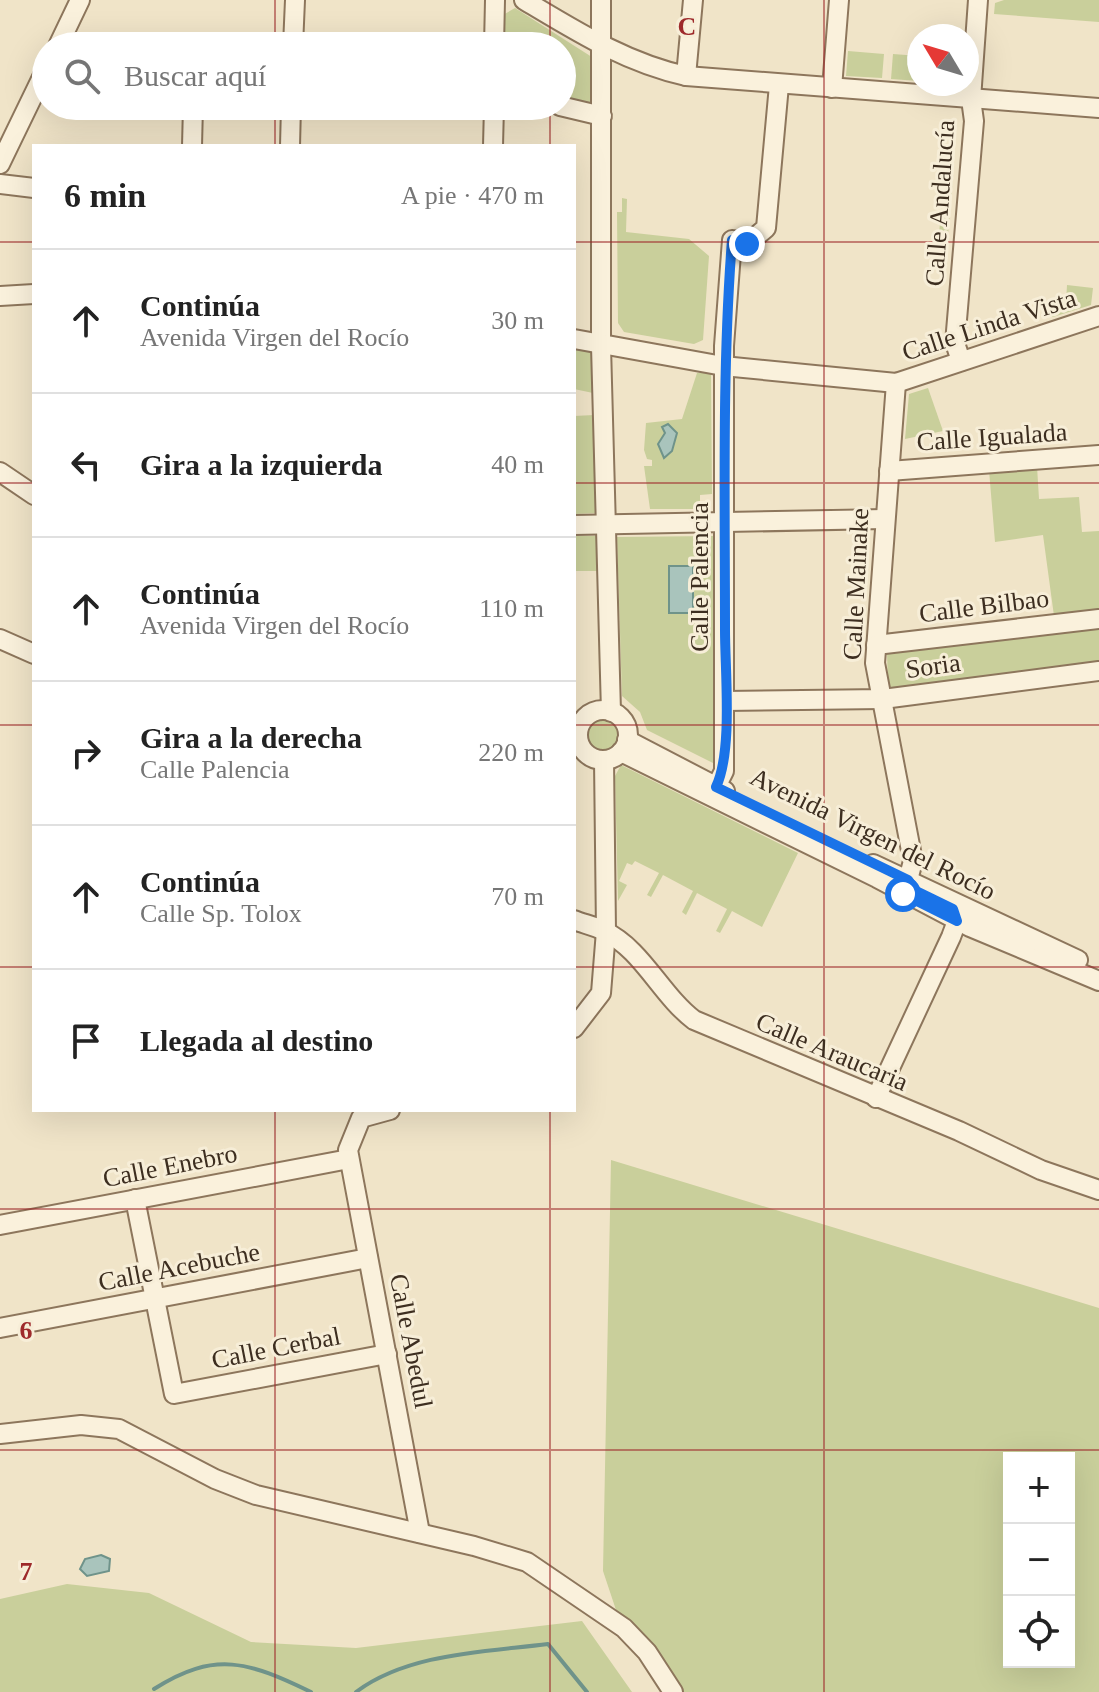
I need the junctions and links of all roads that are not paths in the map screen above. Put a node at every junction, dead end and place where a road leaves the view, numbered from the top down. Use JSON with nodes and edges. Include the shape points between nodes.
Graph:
{"nodes":[{"id":1,"x":80,"y":0,"type":"edge"},
{"id":2,"x":295,"y":0,"type":"edge"},
{"id":3,"x":495,"y":0,"type":"edge"},
{"id":4,"x":524,"y":0,"type":"edge"},
{"id":5,"x":601,"y":0,"type":"edge"},
{"id":6,"x":693,"y":0,"type":"edge"},
{"id":7,"x":839,"y":0,"type":"edge"},
{"id":8,"x":978,"y":0,"type":"edge"},
{"id":9,"x":65,"y":32,"type":"edge"},
{"id":10,"x":294,"y":32,"type":"edge"},
{"id":11,"x":494,"y":32,"type":"edge"},
{"id":12,"x":603,"y":47,"type":"junction"},
{"id":13,"x":686,"y":76,"type":"junction"},
{"id":14,"x":779,"y":85,"type":"junction"},
{"id":15,"x":832,"y":88,"type":"junction"},
{"id":16,"x":971,"y":99,"type":"junction"},
{"id":17,"x":32,"y":100,"type":"edge"},
{"id":18,"x":1099,"y":108,"type":"edge"},
{"id":19,"x":576,"y":110,"type":"edge"},
{"id":20,"x":602,"y":116,"type":"junction"},
{"id":21,"x":193,"y":120,"type":"edge"},
{"id":22,"x":291,"y":120,"type":"edge"},
{"id":23,"x":494,"y":120,"type":"edge"},
{"id":24,"x":192,"y":144,"type":"edge"},
{"id":25,"x":290,"y":144,"type":"edge"},
{"id":26,"x":493,"y":144,"type":"edge"},
{"id":27,"x":0,"y":164,"type":"edge"},
{"id":28,"x":0,"y":184,"type":"edge"},
{"id":29,"x":32,"y":188,"type":"edge"},
{"id":30,"x":32,"y":294,"type":"edge"},
{"id":31,"x":0,"y":296,"type":"edge"},
{"id":32,"x":1099,"y":316,"type":"edge"},
{"id":33,"x":576,"y":340,"type":"edge"},
{"id":34,"x":601,"y":346,"type":"junction"},
{"id":35,"x":961,"y":361,"type":"junction"},
{"id":36,"x":723,"y":366,"type":"junction"},
{"id":37,"x":896,"y":383,"type":"junction"},
{"id":38,"x":1099,"y":455,"type":"edge"},
{"id":39,"x":889,"y":471,"type":"junction"},
{"id":40,"x":0,"y":472,"type":"edge"},
{"id":41,"x":0,"y":486,"type":"edge"},
{"id":42,"x":32,"y":494,"type":"edge"},
{"id":43,"x":32,"y":508,"type":"edge"},
{"id":44,"x":885,"y":519,"type":"junction"},
{"id":45,"x":576,"y":525,"type":"edge"},
{"id":46,"x":606,"y":525,"type":"junction"},
{"id":47,"x":725,"y":525,"type":"junction"},
{"id":48,"x":1099,"y":619,"type":"edge"},
{"id":49,"x":0,"y":639,"type":"edge"},
{"id":50,"x":876,"y":645,"type":"junction"},
{"id":51,"x":32,"y":653,"type":"edge"},
{"id":52,"x":1099,"y":671,"type":"edge"},
{"id":53,"x":883,"y":699,"type":"junction"},
{"id":54,"x":725,"y":701,"type":"junction"},
{"id":55,"x":611,"y":712,"type":"junction"},
{"id":56,"x":578,"y":723,"type":"edge"},
{"id":57,"x":617,"y":751,"type":"junction"},
{"id":58,"x":716,"y":787,"type":"junction"},
{"id":59,"x":908,"y":880,"type":"junction"},
{"id":60,"x":927,"y":907,"type":"junction"},
{"id":61,"x":576,"y":921,"type":"edge"},
{"id":62,"x":957,"y":921,"type":"junction"},
{"id":63,"x":606,"y":931,"type":"junction"},
{"id":64,"x":982,"y":933,"type":"junction"},
{"id":65,"x":949,"y":942,"type":"junction"},
{"id":66,"x":1045,"y":944,"type":"junction"},
{"id":67,"x":1099,"y":970,"type":"edge"},
{"id":68,"x":1099,"y":981,"type":"edge"},
{"id":69,"x":576,"y":1025,"type":"edge"},
{"id":70,"x":876,"y":1098,"type":"junction"},
{"id":71,"x":383,"y":1112,"type":"edge"},
{"id":72,"x":361,"y":1118,"type":"junction"},
{"id":73,"x":349,"y":1159,"type":"junction"},
{"id":74,"x":330,"y":1163,"type":"junction"},
{"id":75,"x":1099,"y":1190,"type":"edge"},
{"id":76,"x":135,"y":1199,"type":"junction"},
{"id":77,"x":0,"y":1225,"type":"edge"},
{"id":78,"x":368,"y":1258,"type":"junction"},
{"id":79,"x":156,"y":1298,"type":"junction"},
{"id":80,"x":0,"y":1328,"type":"edge"},
{"id":81,"x":387,"y":1354,"type":"junction"},
{"id":82,"x":0,"y":1434,"type":"edge"},
{"id":83,"x":420,"y":1533,"type":"junction"},
{"id":84,"x":673,"y":1692,"type":"edge"}],
"edges":[{"from":1,"to":9,"type":"street"},
{"from":2,"to":10,"type":"street"},
{"from":3,"to":11,"type":"street"},
{"from":4,"to":12,"type":"street"},
{"from":5,"to":12,"type":"street"},
{"from":6,"to":13,"type":"street"},
{"from":7,"to":15,"type":"street"},
{"from":8,"to":16,"type":"street","name":"Calle Andalucía"},
{"from":12,"to":13,"type":"street"},
{"from":12,"to":20,"type":"street"},
{"from":13,"to":14,"type":"street"},
{"from":14,"to":15,"type":"street"},
{"from":14,"to":36,"type":"street","name":"Calle Palencia","via":[[766,228],[747,244],[732,240]]},
{"from":15,"to":16,"type":"street"},
{"from":16,"to":18,"type":"street"},
{"from":16,"to":35,"type":"street","name":"Calle Andalucía","via":[[974,121],[955,343]]},
{"from":17,"to":27,"type":"street"},
{"from":19,"to":20,"type":"street"},
{"from":20,"to":34,"type":"street"},
{"from":21,"to":24,"type":"street"},
{"from":22,"to":25,"type":"street"},
{"from":23,"to":26,"type":"street"},
{"from":28,"to":29,"type":"street"},
{"from":30,"to":31,"type":"street"},
{"from":32,"to":35,"type":"street","name":"Calle Linda Vista"},
{"from":33,"to":34,"type":"street"},
{"from":34,"to":36,"type":"street"},
{"from":34,"to":46,"type":"street"},
{"from":35,"to":37,"type":"street","name":"Calle Linda Vista"},
{"from":36,"to":37,"type":"street"},
{"from":36,"to":47,"type":"street","name":"Calle Palencia"},
{"from":37,"to":39,"type":"street","name":"Calle Mainake"},
{"from":38,"to":39,"type":"street","name":"Calle Igualada"},
{"from":39,"to":44,"type":"street","name":"Calle Mainake"},
{"from":40,"to":42,"type":"street"},
{"from":41,"to":43,"type":"street"},
{"from":44,"to":47,"type":"street"},
{"from":44,"to":50,"type":"street","name":"Calle Mainake"},
{"from":45,"to":46,"type":"street"},
{"from":46,"to":47,"type":"street"},
{"from":46,"to":55,"type":"street"},
{"from":47,"to":54,"type":"street","name":"Calle Palencia"},
{"from":48,"to":50,"type":"street","name":"Calle Bilbao"},
{"from":49,"to":51,"type":"street"},
{"from":50,"to":53,"type":"street","name":"Calle Mainake"},
{"from":52,"to":53,"type":"street","name":"Soria"},
{"from":53,"to":54,"type":"street","name":"Soria"},
{"from":53,"to":59,"type":"street","name":"Calle Mainake","via":[[913,861]]},
{"from":54,"to":58,"type":"street","name":"Calle Palencia","via":[[724,771]]},
{"from":55,"to":56,"type":"street","via":[[597,711]]},
{"from":55,"to":57,"type":"street","via":[[626,725]]},
{"from":56,"to":57,"type":"street","via":[[580,745],[587,754]]},
{"from":57,"to":58,"type":"street","name":"Avenida Virgen del Rocío"},
{"from":57,"to":60,"type":"street","name":"Avenida Virgen del Rocío"},
{"from":57,"to":63,"type":"street"},
{"from":58,"to":59,"type":"street","name":"Avenida Virgen del Rocío"},
{"from":59,"to":62,"type":"street","via":[[916,891],[953,909]]},
{"from":59,"to":66,"type":"street","name":"Avenida Virgen del Rocío"},
{"from":60,"to":62,"type":"street","name":"Avenida Virgen del Rocío"},
{"from":60,"to":65,"type":"street","via":[[939,917]]},
{"from":61,"to":63,"type":"street","name":"Calle Araucaria"},
{"from":62,"to":64,"type":"street","name":"Avenida Virgen del Rocío"},
{"from":62,"to":65,"type":"street"},
{"from":62,"to":66,"type":"street","via":[[968,916],[1033,944]]},
{"from":63,"to":69,"type":"street","via":[[601,993]]},
{"from":63,"to":70,"type":"street","name":"Calle Araucaria","via":[[694,1020]]},
{"from":64,"to":65,"type":"street"},
{"from":64,"to":68,"type":"street","name":"Avenida Virgen del Rocío"},
{"from":65,"to":70,"type":"street"},
{"from":66,"to":67,"type":"street","name":"Avenida Virgen del Rocío"},
{"from":70,"to":75,"type":"street","name":"Calle Araucaria"},
{"from":71,"to":72,"type":"street"},
{"from":72,"to":73,"type":"street","via":[[349,1142]]},
{"from":72,"to":74,"type":"street","via":[[344,1131]]},
{"from":73,"to":74,"type":"street","name":"Calle Enebro"},
{"from":73,"to":78,"type":"street","name":"Calle Abedul"},
{"from":74,"to":76,"type":"street","name":"Calle Enebro"},
{"from":76,"to":77,"type":"street","name":"Calle Enebro"},
{"from":76,"to":79,"type":"street"},
{"from":78,"to":79,"type":"street","name":"Calle Acebuche"},
{"from":78,"to":81,"type":"street","name":"Calle Abedul"},
{"from":79,"to":80,"type":"street","name":"Calle Acebuche"},
{"from":79,"to":81,"type":"street","name":"Calle Cerbal","via":[[174,1394]]},
{"from":81,"to":83,"type":"street","name":"Calle Abedul"},
{"from":82,"to":83,"type":"street","via":[[81,1425],[119,1429],[256,1495]]},
{"from":83,"to":84,"type":"street","via":[[527,1562],[624,1628]]}]}
